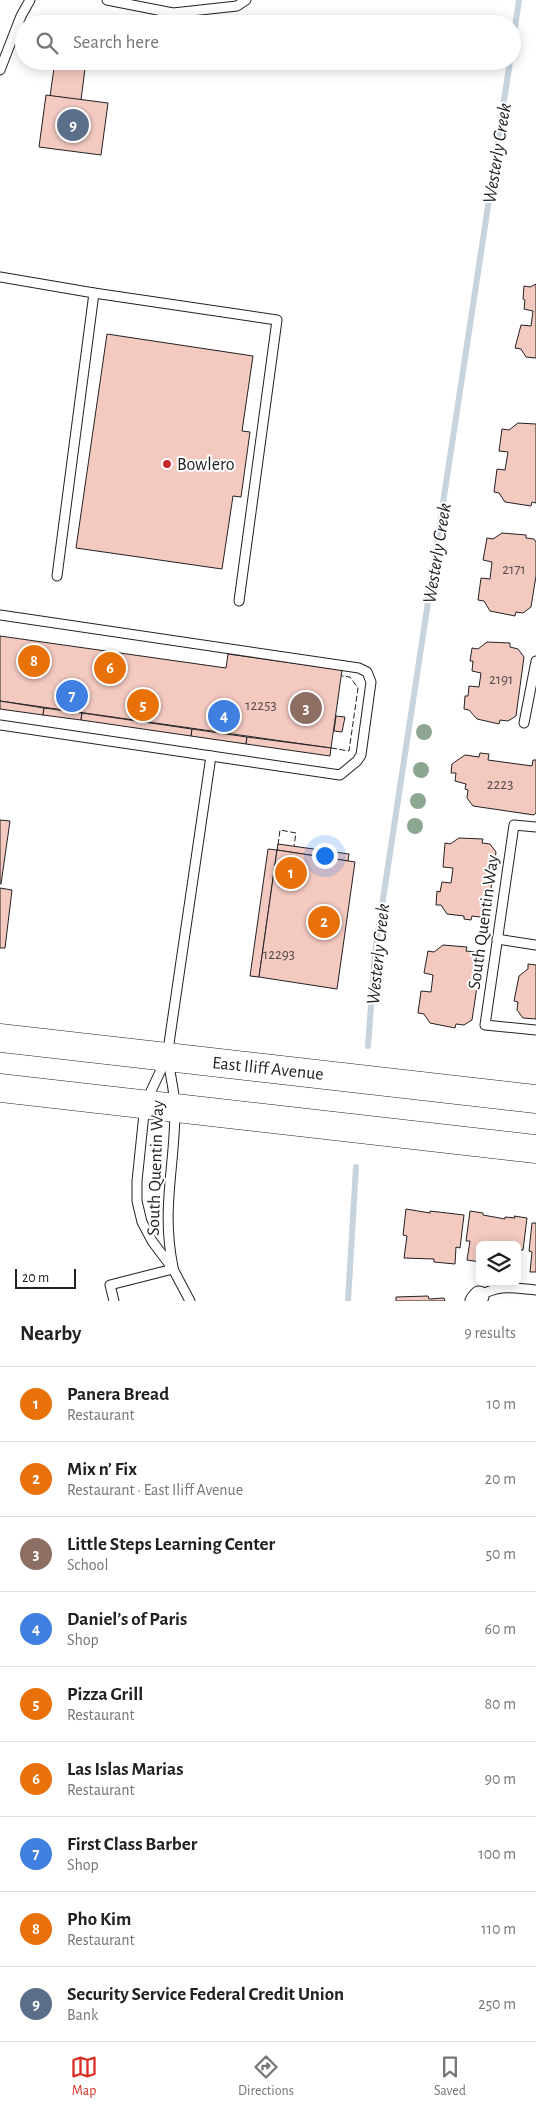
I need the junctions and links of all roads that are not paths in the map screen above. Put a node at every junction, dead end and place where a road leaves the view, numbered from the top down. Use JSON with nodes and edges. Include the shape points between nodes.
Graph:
{"nodes":[{"id":1,"x":30,"y":0,"type":"edge"},
{"id":2,"x":106,"y":0,"type":"edge"},
{"id":3,"x":203,"y":0,"type":"edge"},
{"id":4,"x":246,"y":0,"type":"edge"},
{"id":5,"x":202,"y":10,"type":"junction"},
{"id":6,"x":22,"y":15,"type":"edge"},
{"id":7,"x":15,"y":31,"type":"edge"},
{"id":8,"x":0,"y":70,"type":"edge"},
{"id":9,"x":0,"y":277,"type":"edge"},
{"id":10,"x":94,"y":293,"type":"junction"},
{"id":11,"x":57,"y":576,"type":"dead end"},
{"id":12,"x":239,"y":601,"type":"dead end"},
{"id":13,"x":0,"y":615,"type":"edge"},
{"id":14,"x":536,"y":661,"type":"edge"},
{"id":15,"x":524,"y":723,"type":"dead end"},
{"id":16,"x":0,"y":725,"type":"edge"},
{"id":17,"x":211,"y":756,"type":"junction"},
{"id":18,"x":536,"y":827,"type":"edge"},
{"id":19,"x":497,"y":939,"type":"junction"},
{"id":20,"x":536,"y":945,"type":"edge"},
{"id":21,"x":536,"y":1030,"type":"edge"},
{"id":22,"x":0,"y":1038,"type":"edge"},
{"id":23,"x":167,"y":1057,"type":"junction"},
{"id":24,"x":0,"y":1088,"type":"edge"},
{"id":25,"x":536,"y":1099,"type":"edge"},
{"id":26,"x":145,"y":1104,"type":"junction"},
{"id":27,"x":175,"y":1108,"type":"junction"},
{"id":28,"x":536,"y":1149,"type":"edge"},
{"id":29,"x":173,"y":1269,"type":"junction"},
{"id":30,"x":536,"y":1290,"type":"edge"},
{"id":31,"x":477,"y":1299,"type":"edge"},
{"id":32,"x":114,"y":1301,"type":"edge"},
{"id":33,"x":190,"y":1301,"type":"edge"}],
"edges":[{"from":1,"to":6,"type":"lane"},
{"from":2,"to":5,"type":"lane","via":[[172,13]]},
{"from":3,"to":5,"type":"lane"},
{"from":4,"to":5,"type":"lane","via":[[237,6]]},
{"from":7,"to":8,"type":"lane"},
{"from":9,"to":10,"type":"lane"},
{"from":10,"to":11,"type":"lane"},
{"from":10,"to":12,"type":"lane","via":[[277,320]]},
{"from":13,"to":17,"type":"lane","via":[[359,668],[367,672],[370,678],[361,755],[340,775]]},
{"from":14,"to":15,"type":"lane"},
{"from":16,"to":17,"type":"lane"},
{"from":17,"to":23,"type":"lane"},
{"from":18,"to":19,"type":"lane","name":"South Quentin Way","via":[[514,825]]},
{"from":19,"to":20,"type":"lane"},
{"from":19,"to":21,"type":"lane","name":"South Quentin Way","via":[[485,1025]]},
{"from":22,"to":23,"type":"main road","name":"East Iliff Avenue"},
{"from":23,"to":25,"type":"main road","name":"East Iliff Avenue"},
{"from":23,"to":26,"type":"lane","name":"South Quentin Way"},
{"from":23,"to":27,"type":"lane","name":"South Quentin Way"},
{"from":24,"to":26,"type":"main road"},
{"from":26,"to":27,"type":"main road"},
{"from":26,"to":29,"type":"lane","name":"South Quentin Way","via":[[138,1201],[142,1222]]},
{"from":27,"to":28,"type":"main road"},
{"from":27,"to":29,"type":"lane","name":"South Quentin Way","via":[[167,1216]]},
{"from":29,"to":32,"type":"lane","via":[[110,1285]]},
{"from":29,"to":33,"type":"lane","name":"South Quentin Way"},
{"from":30,"to":31,"type":"lane","via":[[491,1289]]}]}
